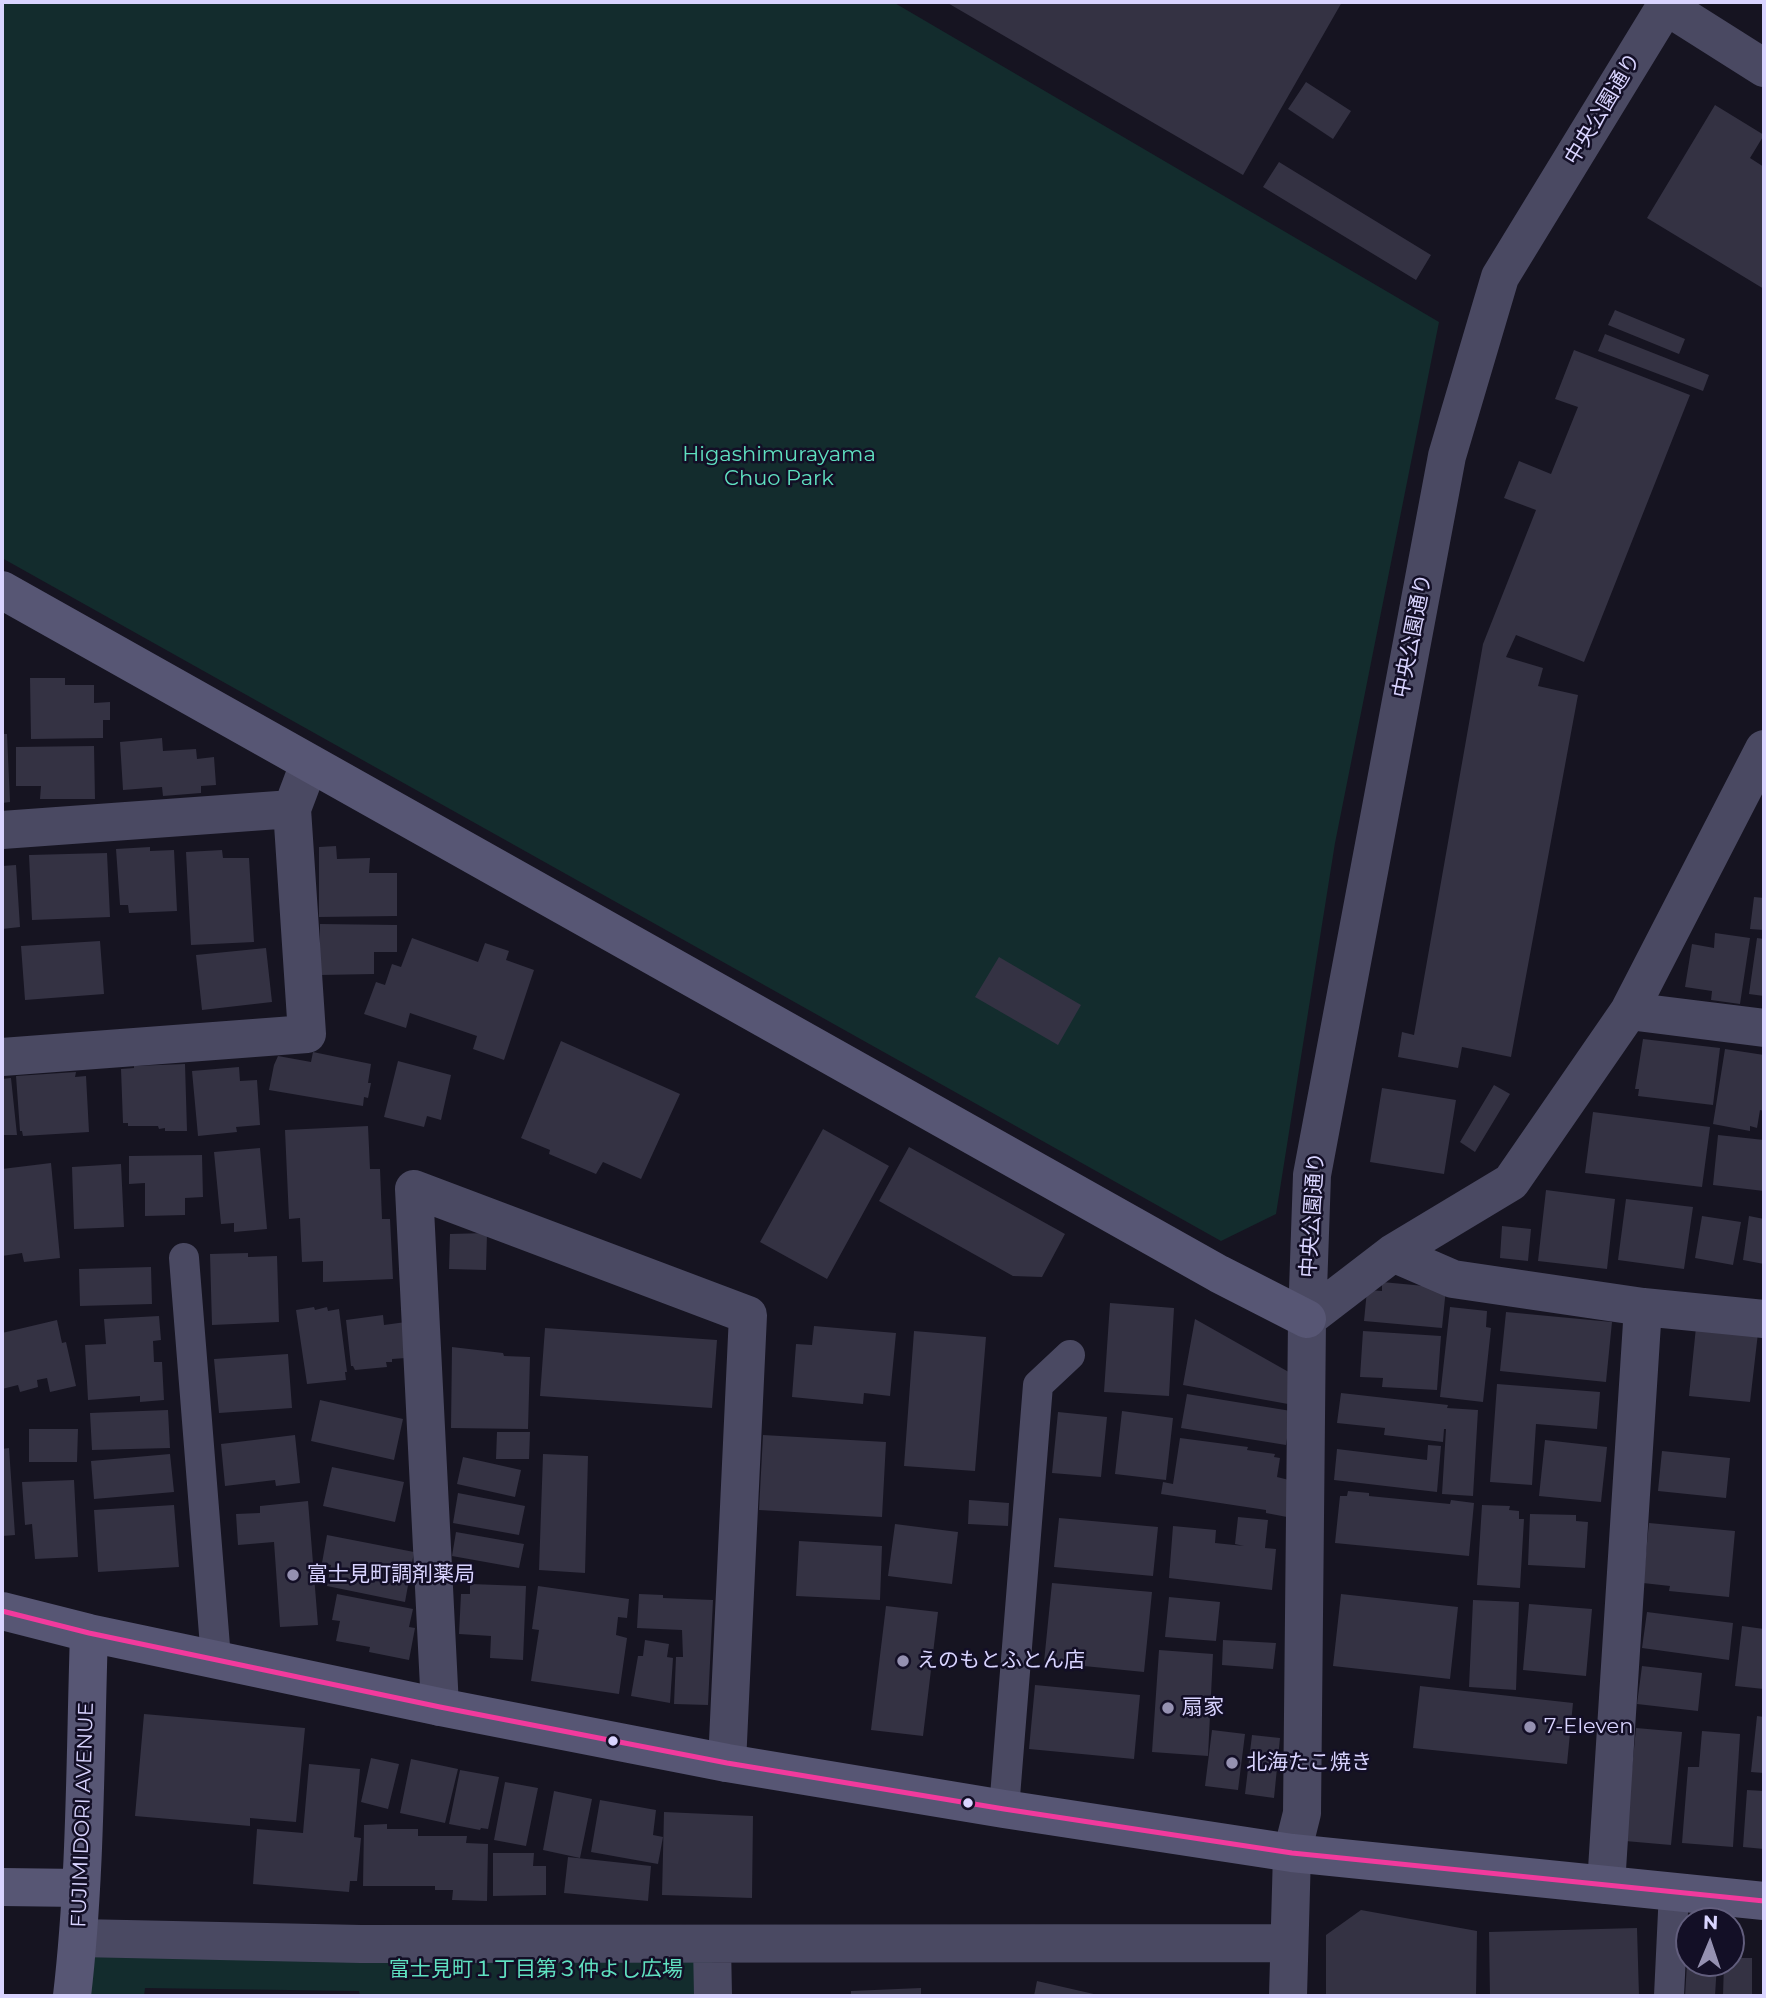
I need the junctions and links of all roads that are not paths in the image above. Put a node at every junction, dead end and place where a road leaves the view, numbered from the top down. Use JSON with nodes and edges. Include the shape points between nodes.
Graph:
{"nodes":[{"id":1,"x":1667,"y":4,"type":"edge"},
{"id":2,"x":1764,"y":68,"type":"edge"},
{"id":3,"x":2,"y":590,"type":"edge"},
{"id":4,"x":1764,"y":749,"type":"edge"},
{"id":5,"x":309,"y":764,"type":"junction"},
{"id":6,"x":292,"y":809,"type":"junction"},
{"id":7,"x":2,"y":831,"type":"edge"},
{"id":8,"x":1629,"y":1011,"type":"junction"},
{"id":9,"x":1764,"y":1028,"type":"edge"},
{"id":10,"x":2,"y":1057,"type":"edge"},
{"id":11,"x":1393,"y":1253,"type":"junction"},
{"id":12,"x":184,"y":1258,"type":"dead end"},
{"id":13,"x":1643,"y":1307,"type":"junction"},
{"id":14,"x":1307,"y":1319,"type":"junction"},
{"id":15,"x":1764,"y":1319,"type":"edge"},
{"id":16,"x":1070,"y":1355,"type":"dead end"},
{"id":17,"x":2,"y":1611,"type":"edge"},
{"id":18,"x":89,"y":1633,"type":"junction"},
{"id":19,"x":216,"y":1659,"type":"junction"},
{"id":20,"x":439,"y":1707,"type":"junction"},
{"id":21,"x":727,"y":1763,"type":"junction"},
{"id":22,"x":1004,"y":1809,"type":"junction"},
{"id":23,"x":1292,"y":1853,"type":"junction"},
{"id":24,"x":1606,"y":1885,"type":"junction"},
{"id":25,"x":2,"y":1887,"type":"edge"},
{"id":26,"x":81,"y":1888,"type":"junction"},
{"id":27,"x":1674,"y":1891,"type":"junction"},
{"id":28,"x":1764,"y":1901,"type":"edge"},
{"id":29,"x":79,"y":1938,"type":"junction"},
{"id":30,"x":1289,"y":1943,"type":"junction"},
{"id":31,"x":712,"y":1944,"type":"junction"},
{"id":32,"x":72,"y":1996,"type":"edge"},
{"id":33,"x":713,"y":1996,"type":"edge"},
{"id":34,"x":1288,"y":1996,"type":"edge"},
{"id":35,"x":1669,"y":1996,"type":"edge"}],
"edges":[{"from":1,"to":2,"type":"street"},
{"from":1,"to":14,"type":"street","name":"中央公園通り","via":[[1500,276],[1447,456],[1312,1175]]},
{"from":3,"to":5,"type":"street"},
{"from":4,"to":8,"type":"street"},
{"from":5,"to":6,"type":"street"},
{"from":5,"to":14,"type":"street"},
{"from":6,"to":7,"type":"street"},
{"from":6,"to":10,"type":"street","via":[[307,1034]]},
{"from":8,"to":9,"type":"street"},
{"from":8,"to":11,"type":"street","via":[[1511,1182]]},
{"from":11,"to":13,"type":"street","via":[[1453,1279]]},
{"from":11,"to":14,"type":"street"},
{"from":12,"to":19,"type":"lane"},
{"from":13,"to":15,"type":"street"},
{"from":13,"to":24,"type":"street"},
{"from":14,"to":23,"type":"street","name":"中央公園通り","via":[[1301,1813]]},
{"from":16,"to":22,"type":"lane","via":[[1038,1385]]},
{"from":17,"to":18,"type":"street"},
{"from":18,"to":19,"type":"street"},
{"from":18,"to":26,"type":"street","name":"FUJIMIDORI AVENUE"},
{"from":19,"to":20,"type":"street"},
{"from":20,"to":21,"type":"street"},
{"from":20,"to":21,"type":"street","via":[[414,1189],[748,1315]]},
{"from":21,"to":22,"type":"street"},
{"from":22,"to":23,"type":"street"},
{"from":23,"to":24,"type":"street"},
{"from":23,"to":30,"type":"street","name":"中央公園通り"},
{"from":24,"to":27,"type":"street"},
{"from":25,"to":26,"type":"street"},
{"from":26,"to":29,"type":"street","name":"FUJIMIDORI AVENUE"},
{"from":27,"to":28,"type":"street"},
{"from":27,"to":35,"type":"lane"},
{"from":29,"to":31,"type":"street"},
{"from":29,"to":32,"type":"street","name":"FUJIMIDORI AVENUE"},
{"from":30,"to":31,"type":"street"},
{"from":30,"to":34,"type":"street","name":"中央公園通り"},
{"from":31,"to":33,"type":"street"}]}
